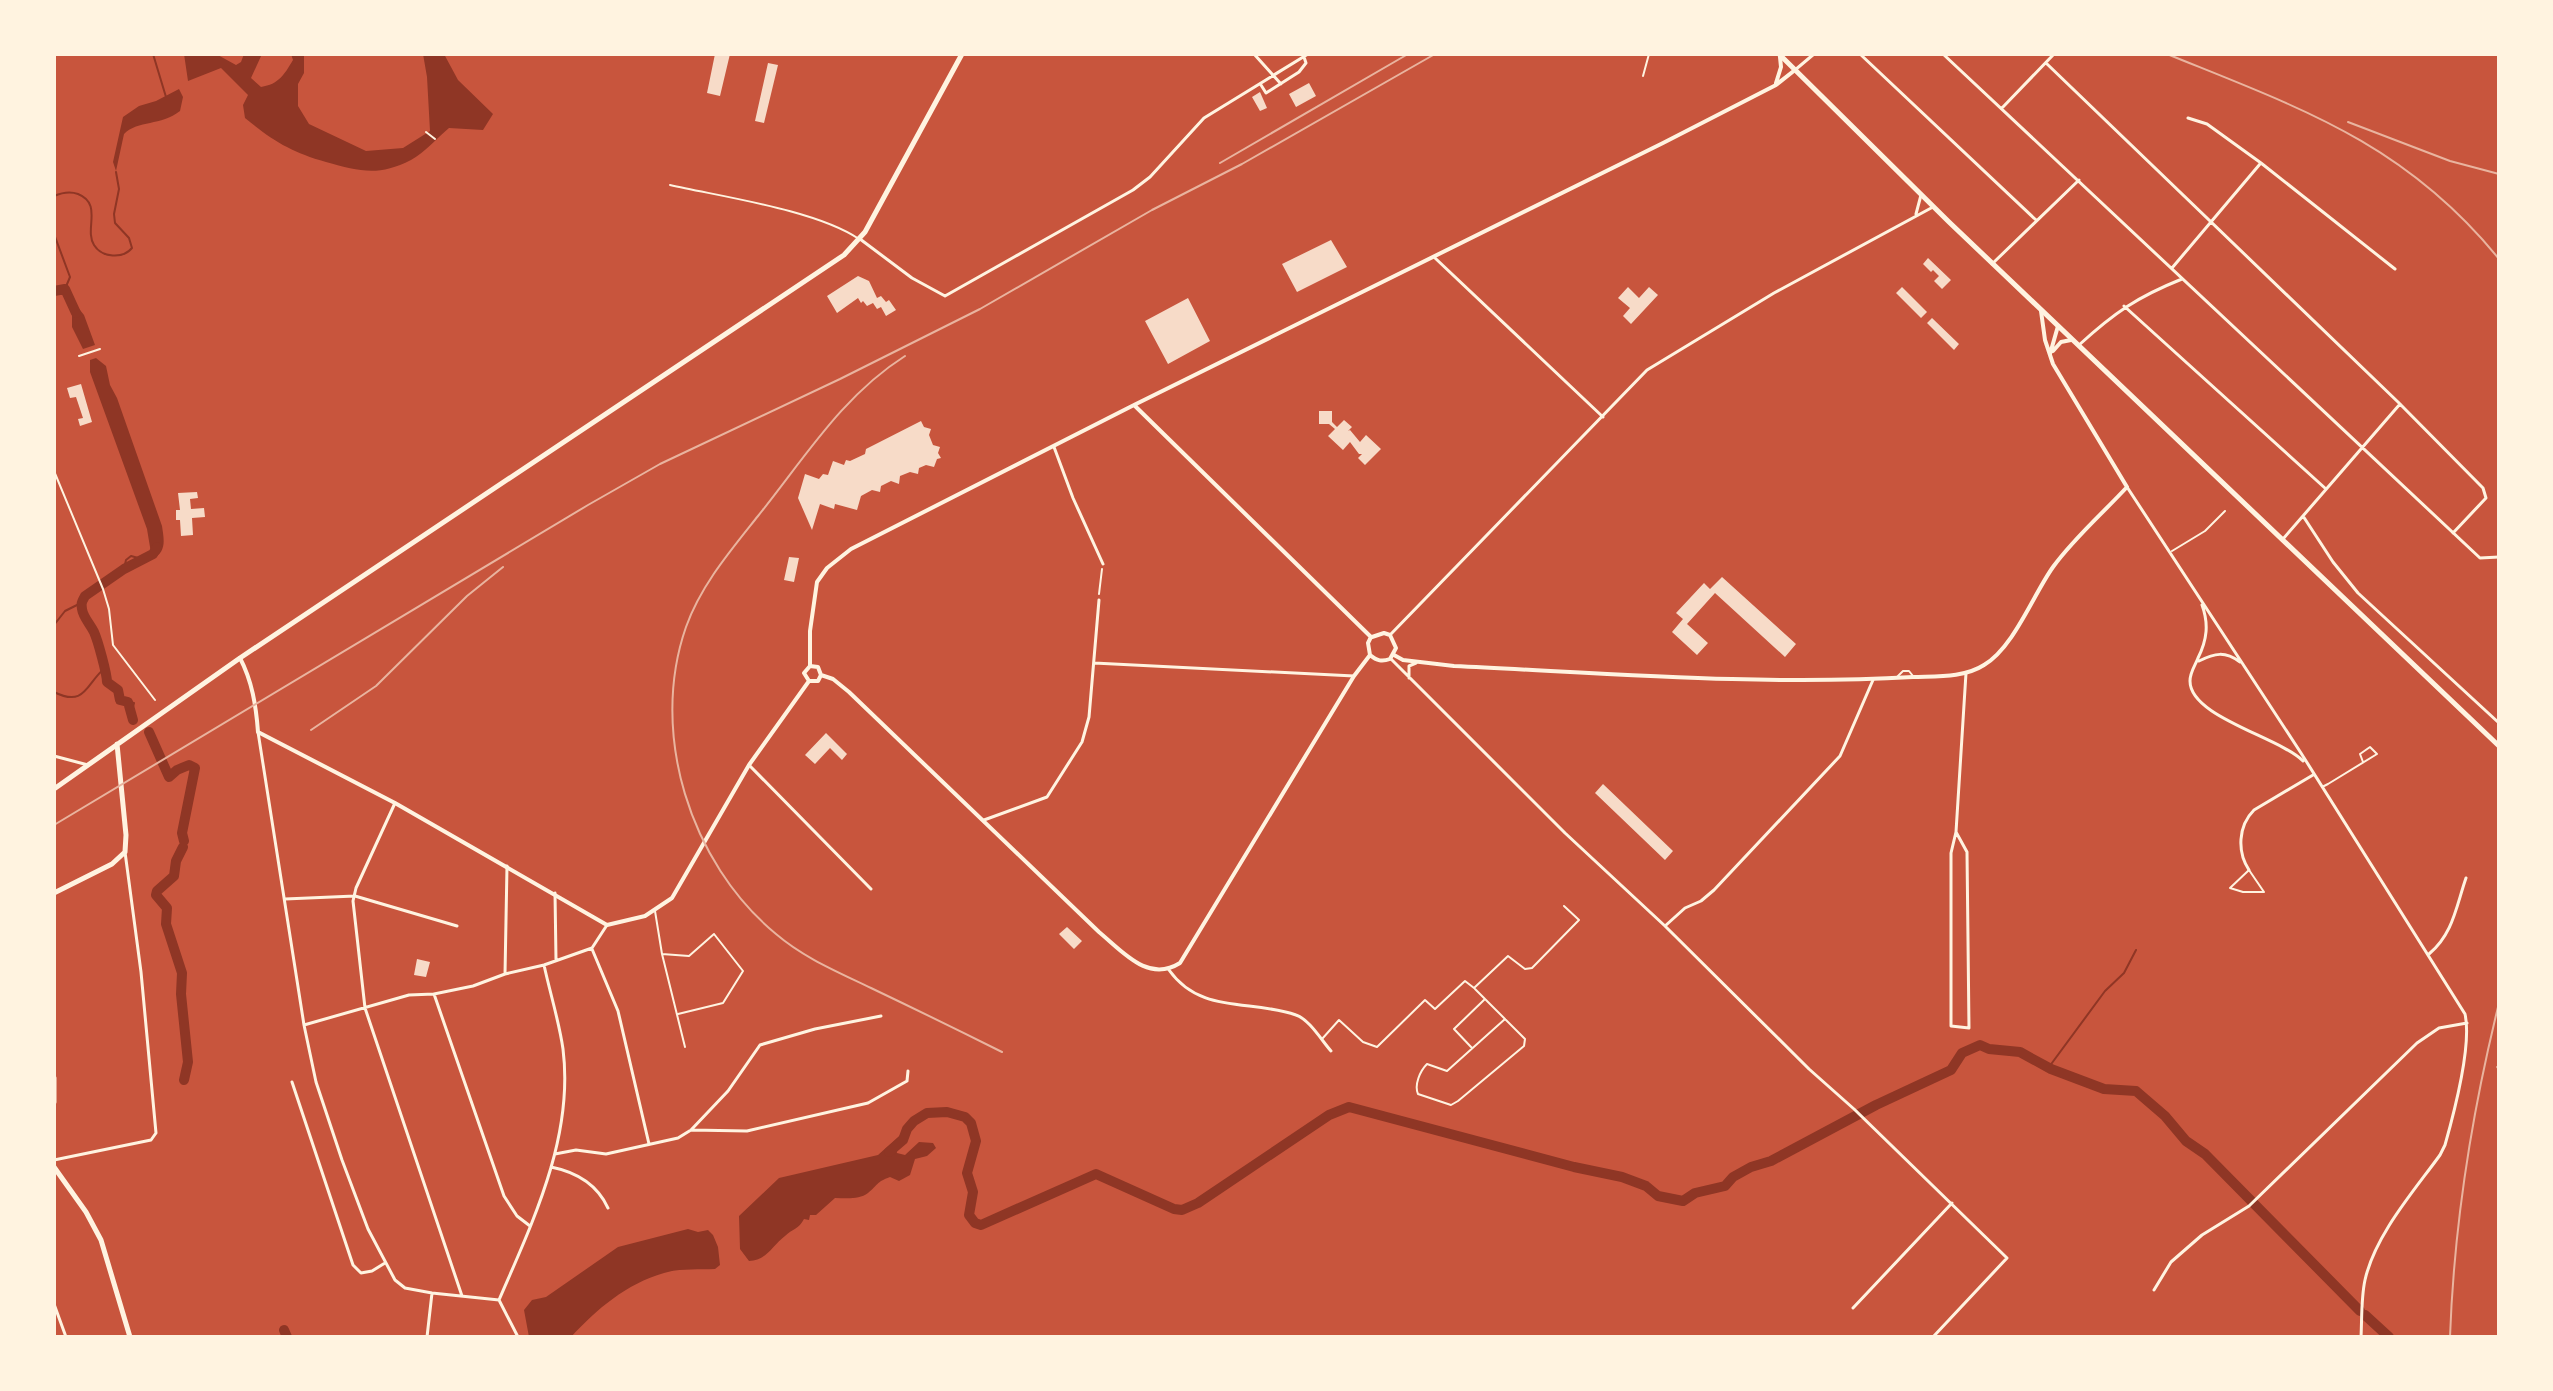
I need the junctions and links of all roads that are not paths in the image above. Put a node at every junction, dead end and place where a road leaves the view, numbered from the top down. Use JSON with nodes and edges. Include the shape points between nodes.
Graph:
{"nodes":[{"id":1,"x":962,"y":54,"type":"edge"},
{"id":2,"x":1254,"y":54,"type":"edge"},
{"id":3,"x":1649,"y":54,"type":"edge"},
{"id":4,"x":1779,"y":54,"type":"edge"},
{"id":5,"x":1814,"y":54,"type":"edge"},
{"id":6,"x":1860,"y":54,"type":"edge"},
{"id":7,"x":1943,"y":54,"type":"edge"},
{"id":8,"x":2054,"y":54,"type":"edge"},
{"id":9,"x":1306,"y":56,"type":"edge"},
{"id":10,"x":2046,"y":63,"type":"junction"},
{"id":11,"x":1795,"y":70,"type":"junction"},
{"id":12,"x":1276,"y":75,"type":"junction"},
{"id":13,"x":1643,"y":76,"type":"dead end"},
{"id":14,"x":1281,"y":84,"type":"junction"},
{"id":15,"x":1261,"y":85,"type":"junction"},
{"id":16,"x":1776,"y":85,"type":"junction"},
{"id":17,"x":2002,"y":108,"type":"junction"},
{"id":18,"x":2188,"y":118,"type":"dead end"},
{"id":19,"x":2261,"y":163,"type":"junction"},
{"id":20,"x":2079,"y":180,"type":"junction"},
{"id":21,"x":670,"y":185,"type":"dead end"},
{"id":22,"x":1921,"y":195,"type":"junction"},
{"id":23,"x":1933,"y":207,"type":"junction"},
{"id":24,"x":1916,"y":214,"type":"junction"},
{"id":25,"x":2036,"y":220,"type":"junction"},
{"id":26,"x":2211,"y":223,"type":"junction"},
{"id":27,"x":860,"y":239,"type":"junction"},
{"id":28,"x":1435,"y":258,"type":"junction"},
{"id":29,"x":1992,"y":264,"type":"junction"},
{"id":30,"x":2172,"y":268,"type":"junction"},
{"id":31,"x":2395,"y":269,"type":"dead end"},
{"id":32,"x":2183,"y":278,"type":"junction"},
{"id":33,"x":2124,"y":306,"type":"junction"},
{"id":34,"x":2041,"y":311,"type":"junction"},
{"id":35,"x":2058,"y":326,"type":"junction"},
{"id":36,"x":2045,"y":340,"type":"junction"},
{"id":37,"x":2073,"y":340,"type":"junction"},
{"id":38,"x":2079,"y":345,"type":"junction"},
{"id":39,"x":2050,"y":357,"type":"junction"},
{"id":40,"x":2400,"y":404,"type":"junction"},
{"id":41,"x":1134,"y":405,"type":"junction"},
{"id":42,"x":1603,"y":417,"type":"junction"},
{"id":43,"x":1054,"y":447,"type":"junction"},
{"id":44,"x":2362,"y":448,"type":"junction"},
{"id":45,"x":2127,"y":487,"type":"junction"},
{"id":46,"x":2326,"y":489,"type":"junction"},
{"id":47,"x":2225,"y":511,"type":"dead end"},
{"id":48,"x":2303,"y":516,"type":"junction"},
{"id":49,"x":2453,"y":533,"type":"junction"},
{"id":50,"x":2283,"y":539,"type":"junction"},
{"id":51,"x":2170,"y":552,"type":"junction"},
{"id":52,"x":2499,"y":557,"type":"edge"},
{"id":53,"x":1103,"y":566,"type":"road end"},
{"id":54,"x":2199,"y":597,"type":"junction"},
{"id":55,"x":1099,"y":600,"type":"road end"},
{"id":56,"x":1390,"y":635,"type":"junction"},
{"id":57,"x":1371,"y":637,"type":"junction"},
{"id":58,"x":1370,"y":655,"type":"junction"},
{"id":59,"x":1392,"y":657,"type":"junction"},
{"id":60,"x":240,"y":658,"type":"junction"},
{"id":61,"x":2197,"y":661,"type":"junction"},
{"id":62,"x":1093,"y":663,"type":"junction"},
{"id":63,"x":1416,"y":663,"type":"junction"},
{"id":64,"x":2243,"y":665,"type":"junction"},
{"id":65,"x":810,"y":666,"type":"junction"},
{"id":66,"x":1966,"y":673,"type":"junction"},
{"id":67,"x":821,"y":675,"type":"junction"},
{"id":68,"x":1354,"y":676,"type":"junction"},
{"id":69,"x":1409,"y":678,"type":"junction"},
{"id":70,"x":1873,"y":679,"type":"junction"},
{"id":71,"x":809,"y":681,"type":"junction"},
{"id":72,"x":2499,"y":723,"type":"edge"},
{"id":73,"x":258,"y":732,"type":"junction"},
{"id":74,"x":117,"y":744,"type":"junction"},
{"id":75,"x":2499,"y":746,"type":"edge"},
{"id":76,"x":54,"y":756,"type":"edge"},
{"id":77,"x":2363,"y":762,"type":"dead end"},
{"id":78,"x":88,"y":765,"type":"junction"},
{"id":79,"x":749,"y":765,"type":"junction"},
{"id":80,"x":2307,"y":765,"type":"junction"},
{"id":81,"x":2313,"y":775,"type":"junction"},
{"id":82,"x":2321,"y":788,"type":"junction"},
{"id":83,"x":54,"y":789,"type":"edge"},
{"id":84,"x":395,"y":803,"type":"junction"},
{"id":85,"x":984,"y":820,"type":"junction"},
{"id":86,"x":1956,"y":832,"type":"junction"},
{"id":87,"x":123,"y":860,"type":"junction"},
{"id":88,"x":507,"y":866,"type":"junction"},
{"id":89,"x":2249,"y":870,"type":"junction"},
{"id":90,"x":2466,"y":878,"type":"dead end"},
{"id":91,"x":871,"y":889,"type":"dead end"},
{"id":92,"x":54,"y":893,"type":"edge"},
{"id":93,"x":555,"y":893,"type":"junction"},
{"id":94,"x":355,"y":896,"type":"junction"},
{"id":95,"x":285,"y":899,"type":"junction"},
{"id":96,"x":1564,"y":906,"type":"dead end"},
{"id":97,"x":655,"y":911,"type":"junction"},
{"id":98,"x":607,"y":925,"type":"junction"},
{"id":99,"x":457,"y":926,"type":"dead end"},
{"id":100,"x":1665,"y":926,"type":"junction"},
{"id":101,"x":592,"y":948,"type":"junction"},
{"id":102,"x":662,"y":954,"type":"junction"},
{"id":103,"x":2429,"y":954,"type":"junction"},
{"id":104,"x":556,"y":960,"type":"junction"},
{"id":105,"x":544,"y":965,"type":"junction"},
{"id":106,"x":1169,"y":970,"type":"junction"},
{"id":107,"x":505,"y":974,"type":"junction"},
{"id":108,"x":1474,"y":988,"type":"junction"},
{"id":109,"x":434,"y":994,"type":"junction"},
{"id":110,"x":1485,"y":999,"type":"junction"},
{"id":111,"x":365,"y":1008,"type":"junction"},
{"id":112,"x":678,"y":1014,"type":"junction"},
{"id":113,"x":881,"y":1016,"type":"dead end"},
{"id":114,"x":1505,"y":1019,"type":"junction"},
{"id":115,"x":2467,"y":1023,"type":"junction"},
{"id":116,"x":304,"y":1025,"type":"junction"},
{"id":117,"x":1321,"y":1040,"type":"junction"},
{"id":118,"x":685,"y":1047,"type":"dead end"},
{"id":119,"x":1472,"y":1048,"type":"junction"},
{"id":120,"x":1331,"y":1051,"type":"dead end"},
{"id":121,"x":908,"y":1071,"type":"dead end"},
{"id":122,"x":54,"y":1078,"type":"edge"},
{"id":123,"x":292,"y":1082,"type":"dead end"},
{"id":124,"x":54,"y":1102,"type":"edge"},
{"id":125,"x":691,"y":1130,"type":"junction"},
{"id":126,"x":649,"y":1144,"type":"junction"},
{"id":127,"x":555,"y":1154,"type":"junction"},
{"id":128,"x":54,"y":1160,"type":"edge"},
{"id":129,"x":54,"y":1167,"type":"edge"},
{"id":130,"x":551,"y":1167,"type":"junction"},
{"id":131,"x":1952,"y":1203,"type":"junction"},
{"id":132,"x":608,"y":1208,"type":"dead end"},
{"id":133,"x":530,"y":1226,"type":"junction"},
{"id":134,"x":385,"y":1263,"type":"junction"},
{"id":135,"x":2154,"y":1290,"type":"dead end"},
{"id":136,"x":432,"y":1293,"type":"junction"},
{"id":137,"x":462,"y":1296,"type":"junction"},
{"id":138,"x":499,"y":1300,"type":"junction"},
{"id":139,"x":54,"y":1304,"type":"edge"},
{"id":140,"x":1853,"y":1308,"type":"dead end"},
{"id":141,"x":66,"y":1337,"type":"edge"},
{"id":142,"x":130,"y":1337,"type":"edge"},
{"id":143,"x":427,"y":1337,"type":"edge"},
{"id":144,"x":518,"y":1337,"type":"edge"},
{"id":145,"x":1933,"y":1337,"type":"edge"},
{"id":146,"x":2361,"y":1337,"type":"edge"}],
"edges":[{"from":1,"to":27,"type":"main road"},
{"from":2,"to":12,"type":"street"},
{"from":3,"to":13,"type":"lane"},
{"from":4,"to":11,"type":"main road"},
{"from":4,"to":16,"type":"street"},
{"from":5,"to":11,"type":"street"},
{"from":6,"to":25,"type":"street"},
{"from":7,"to":17,"type":"street"},
{"from":8,"to":10,"type":"street"},
{"from":9,"to":12,"type":"street"},
{"from":9,"to":14,"type":"street","via":[[1304,68]]},
{"from":10,"to":17,"type":"street"},
{"from":10,"to":26,"type":"street"},
{"from":11,"to":16,"type":"street"},
{"from":11,"to":22,"type":"main road"},
{"from":12,"to":14,"type":"street"},
{"from":12,"to":15,"type":"street"},
{"from":14,"to":15,"type":"street","via":[[1266,93]]},
{"from":15,"to":27,"type":"street","via":[[1204,118],[1133,190],[945,296]]},
{"from":16,"to":28,"type":"street"},
{"from":17,"to":20,"type":"street"},
{"from":18,"to":19,"type":"street","via":[[2207,124]]},
{"from":19,"to":26,"type":"street"},
{"from":19,"to":31,"type":"street"},
{"from":20,"to":25,"type":"street"},
{"from":20,"to":30,"type":"street"},
{"from":21,"to":27,"type":"lane","via":[[797,214]]},
{"from":22,"to":23,"type":"main road"},
{"from":22,"to":24,"type":"street"},
{"from":23,"to":24,"type":"street"},
{"from":23,"to":29,"type":"main road"},
{"from":24,"to":42,"type":"street","via":[[1665,357]]},
{"from":25,"to":29,"type":"street"},
{"from":26,"to":30,"type":"street"},
{"from":26,"to":40,"type":"street"},
{"from":27,"to":60,"type":"main road","via":[[816,275]]},
{"from":28,"to":41,"type":"street"},
{"from":28,"to":42,"type":"street"},
{"from":29,"to":34,"type":"main road"},
{"from":30,"to":32,"type":"street"},
{"from":32,"to":33,"type":"street"},
{"from":32,"to":44,"type":"street"},
{"from":33,"to":38,"type":"street"},
{"from":33,"to":46,"type":"street"},
{"from":34,"to":35,"type":"main road"},
{"from":34,"to":36,"type":"street"},
{"from":35,"to":36,"type":"street"},
{"from":35,"to":37,"type":"main road"},
{"from":35,"to":39,"type":"street"},
{"from":36,"to":39,"type":"street"},
{"from":37,"to":38,"type":"main road"},
{"from":37,"to":39,"type":"street","via":[[2061,342]]},
{"from":38,"to":50,"type":"main road"},
{"from":39,"to":45,"type":"street"},
{"from":40,"to":44,"type":"street"},
{"from":40,"to":49,"type":"street","via":[[2483,488],[2486,498]]},
{"from":41,"to":43,"type":"street"},
{"from":41,"to":57,"type":"street"},
{"from":42,"to":56,"type":"street"},
{"from":43,"to":53,"type":"street"},
{"from":43,"to":65,"type":"street","via":[[837,559],[815,590]]},
{"from":44,"to":46,"type":"street"},
{"from":44,"to":49,"type":"street"},
{"from":45,"to":51,"type":"street"},
{"from":45,"to":66,"type":"street","via":[[2054,566],[1998,653]]},
{"from":46,"to":48,"type":"street"},
{"from":47,"to":51,"type":"lane","via":[[2205,531]]},
{"from":48,"to":50,"type":"street"},
{"from":48,"to":72,"type":"street","via":[[2351,585]]},
{"from":49,"to":52,"type":"street","via":[[2480,558]]},
{"from":50,"to":75,"type":"main road"},
{"from":51,"to":54,"type":"street"},
{"from":54,"to":61,"type":"street","via":[[2208,630]]},
{"from":54,"to":64,"type":"street"},
{"from":55,"to":62,"type":"street"},
{"from":56,"to":57,"type":"street"},
{"from":56,"to":59,"type":"street","via":[[1395,641]]},
{"from":57,"to":58,"type":"street"},
{"from":58,"to":59,"type":"street","via":[[1376,660]]},
{"from":58,"to":68,"type":"street"},
{"from":59,"to":63,"type":"street"},
{"from":59,"to":69,"type":"street"},
{"from":60,"to":73,"type":"street","via":[[249,676]]},
{"from":60,"to":74,"type":"main road"},
{"from":61,"to":64,"type":"street","via":[[2217,653]]},
{"from":61,"to":80,"type":"street","via":[[2190,686],[2200,703],[2290,750]]},
{"from":62,"to":68,"type":"street"},
{"from":62,"to":85,"type":"street","via":[[1084,738],[1055,788],[1040,802]]},
{"from":63,"to":69,"type":"street","via":[[1409,666]]},
{"from":63,"to":70,"type":"street","via":[[1749,679]]},
{"from":64,"to":80,"type":"street"},
{"from":65,"to":67,"type":"street","via":[[818,667]]},
{"from":65,"to":71,"type":"street","via":[[804,673]]},
{"from":66,"to":70,"type":"street"},
{"from":66,"to":86,"type":"street"},
{"from":67,"to":71,"type":"street","via":[[818,681]]},
{"from":67,"to":85,"type":"street","via":[[849,692]]},
{"from":68,"to":106,"type":"street","via":[[1180,963]]},
{"from":69,"to":100,"type":"street"},
{"from":70,"to":100,"type":"street","via":[[1840,756],[1714,890]]},
{"from":71,"to":79,"type":"street"},
{"from":73,"to":84,"type":"street"},
{"from":73,"to":95,"type":"street"},
{"from":74,"to":78,"type":"main road"},
{"from":74,"to":87,"type":"main road","via":[[126,828]]},
{"from":76,"to":78,"type":"street"},
{"from":77,"to":82,"type":"lane"},
{"from":78,"to":83,"type":"main road"},
{"from":79,"to":91,"type":"street"},
{"from":79,"to":97,"type":"street","via":[[672,898]]},
{"from":80,"to":81,"type":"street"},
{"from":81,"to":82,"type":"street"},
{"from":81,"to":89,"type":"street","via":[[2248,816],[2241,855]]},
{"from":82,"to":103,"type":"street"},
{"from":84,"to":88,"type":"street"},
{"from":84,"to":94,"type":"street"},
{"from":85,"to":106,"type":"street","via":[[1099,932],[1140,965]]},
{"from":86,"to":86,"type":"street","via":[[1967,852],[1969,1028],[1951,1026],[1951,853]]},
{"from":87,"to":92,"type":"main road"},
{"from":87,"to":128,"type":"street","via":[[141,972],[155,1136]]},
{"from":88,"to":93,"type":"street"},
{"from":88,"to":107,"type":"street"},
{"from":89,"to":89,"type":"lane","via":[[2230,888],[2264,892]]},
{"from":90,"to":103,"type":"street","via":[[2451,927]]},
{"from":93,"to":98,"type":"street"},
{"from":93,"to":104,"type":"street"},
{"from":94,"to":95,"type":"street"},
{"from":94,"to":99,"type":"street"},
{"from":94,"to":111,"type":"street"},
{"from":95,"to":116,"type":"street"},
{"from":96,"to":108,"type":"lane","via":[[1579,920],[1532,968],[1525,969],[1508,956]]},
{"from":97,"to":98,"type":"street"},
{"from":97,"to":102,"type":"lane"},
{"from":98,"to":101,"type":"street"},
{"from":100,"to":131,"type":"street"},
{"from":101,"to":104,"type":"street"},
{"from":101,"to":126,"type":"street","via":[[618,1011]]},
{"from":102,"to":112,"type":"lane"},
{"from":102,"to":112,"type":"lane","via":[[689,956],[714,934],[743,971],[723,1003]]},
{"from":103,"to":115,"type":"street"},
{"from":104,"to":105,"type":"street"},
{"from":105,"to":107,"type":"street"},
{"from":105,"to":127,"type":"street","via":[[565,1077]]},
{"from":106,"to":117,"type":"street","via":[[1185,988],[1207,1000],[1299,1015]]},
{"from":107,"to":109,"type":"street"},
{"from":108,"to":110,"type":"lane"},
{"from":108,"to":117,"type":"lane","via":[[1465,981],[1435,1009],[1425,1000],[1377,1047],[1363,1042],[1339,1020]]},
{"from":109,"to":111,"type":"street"},
{"from":109,"to":133,"type":"street","via":[[504,1196]]},
{"from":110,"to":114,"type":"lane"},
{"from":110,"to":119,"type":"lane","via":[[1454,1029]]},
{"from":111,"to":116,"type":"street"},
{"from":111,"to":137,"type":"street"},
{"from":112,"to":118,"type":"lane"},
{"from":113,"to":125,"type":"street","via":[[760,1045],[728,1091]]},
{"from":114,"to":119,"type":"lane"},
{"from":114,"to":119,"type":"lane","via":[[1525,1039],[1524,1046],[1451,1105],[1418,1094],[1427,1064],[1447,1071]]},
{"from":115,"to":135,"type":"street","via":[[2439,1028],[2417,1043],[2249,1206],[2171,1262]]},
{"from":115,"to":146,"type":"street","via":[[2445,1145],[2372,1261],[2364,1281]]},
{"from":116,"to":134,"type":"street","via":[[342,1160]]},
{"from":117,"to":120,"type":"street"},
{"from":121,"to":125,"type":"street","via":[[907,1081],[868,1103],[747,1131]]},
{"from":122,"to":124,"type":"main road"},
{"from":123,"to":134,"type":"street","via":[[353,1265],[361,1273]]},
{"from":125,"to":126,"type":"street"},
{"from":126,"to":127,"type":"street","via":[[606,1154]]},
{"from":127,"to":130,"type":"street"},
{"from":129,"to":142,"type":"main road","via":[[101,1240]]},
{"from":130,"to":132,"type":"street","via":[[592,1185]]},
{"from":130,"to":133,"type":"street"},
{"from":131,"to":140,"type":"street"},
{"from":131,"to":145,"type":"street","via":[[2007,1258]]},
{"from":133,"to":138,"type":"street"},
{"from":134,"to":136,"type":"street","via":[[405,1288]]},
{"from":136,"to":137,"type":"street"},
{"from":136,"to":143,"type":"street"},
{"from":137,"to":138,"type":"street"},
{"from":138,"to":144,"type":"street"},
{"from":139,"to":141,"type":"street"}]}
